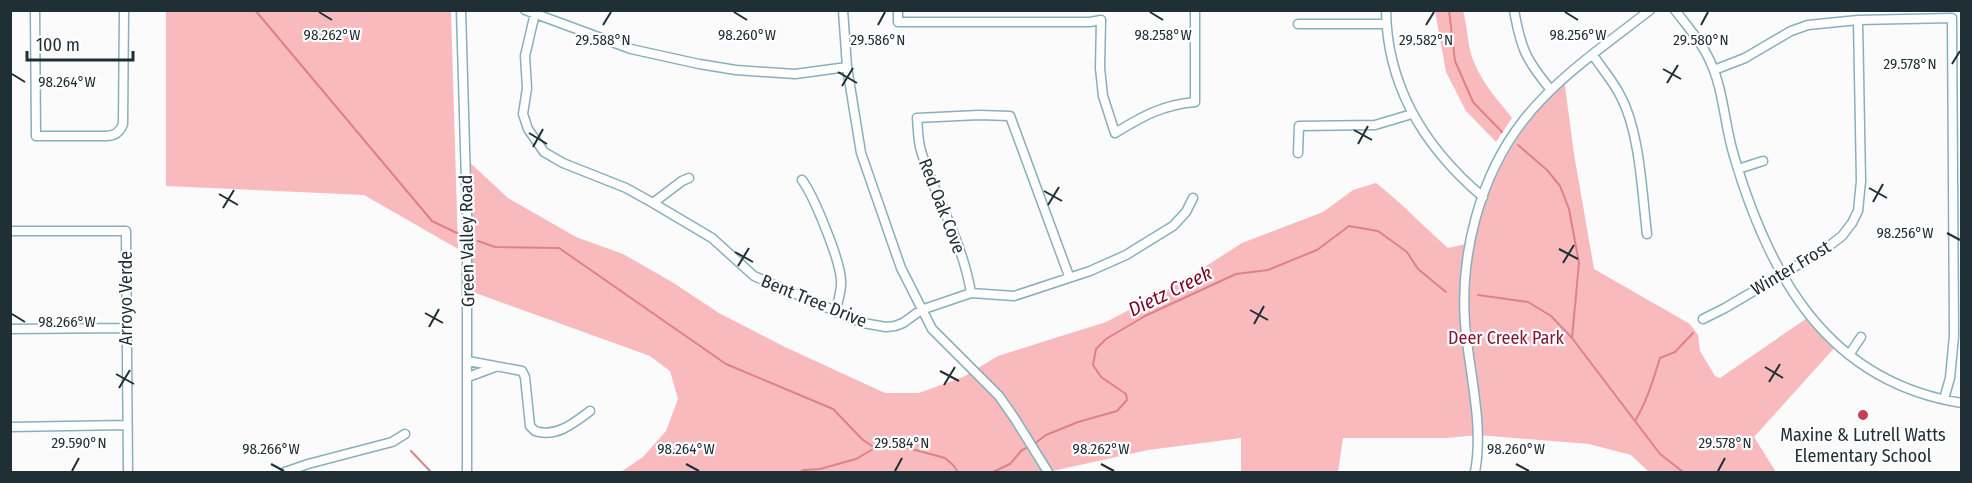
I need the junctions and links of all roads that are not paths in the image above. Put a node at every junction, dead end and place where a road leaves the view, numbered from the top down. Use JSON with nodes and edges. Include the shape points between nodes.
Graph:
{"nodes":[{"id":1,"x":35,"y":10,"type":"edge"},
{"id":2,"x":124,"y":10,"type":"edge"},
{"id":3,"x":461,"y":10,"type":"edge"},
{"id":4,"x":525,"y":10,"type":"edge"},
{"id":5,"x":843,"y":10,"type":"edge"},
{"id":6,"x":898,"y":10,"type":"edge"},
{"id":7,"x":1195,"y":10,"type":"edge"},
{"id":8,"x":1386,"y":10,"type":"edge"},
{"id":9,"x":1514,"y":10,"type":"edge"},
{"id":10,"x":1650,"y":10,"type":"edge"},
{"id":11,"x":1675,"y":10,"type":"edge"},
{"id":12,"x":535,"y":13,"type":"junction"},
{"id":13,"x":1858,"y":20,"type":"junction"},
{"id":14,"x":1298,"y":24,"type":"dead end"},
{"id":15,"x":1386,"y":24,"type":"junction"},
{"id":16,"x":1593,"y":55,"type":"junction"},
{"id":17,"x":847,"y":67,"type":"junction"},
{"id":18,"x":1714,"y":70,"type":"junction"},
{"id":19,"x":1551,"y":90,"type":"junction"},
{"id":20,"x":1412,"y":114,"type":"junction"},
{"id":21,"x":1298,"y":153,"type":"dead end"},
{"id":22,"x":1763,"y":161,"type":"dead end"},
{"id":23,"x":1738,"y":169,"type":"junction"},
{"id":24,"x":689,"y":178,"type":"dead end"},
{"id":25,"x":802,"y":180,"type":"dead end"},
{"id":26,"x":1483,"y":197,"type":"junction"},
{"id":27,"x":1193,"y":198,"type":"dead end"},
{"id":28,"x":653,"y":203,"type":"junction"},
{"id":29,"x":10,"y":231,"type":"edge"},
{"id":30,"x":1647,"y":234,"type":"dead end"},
{"id":31,"x":1783,"y":274,"type":"junction"},
{"id":32,"x":1069,"y":276,"type":"junction"},
{"id":33,"x":971,"y":293,"type":"junction"},
{"id":34,"x":921,"y":309,"type":"junction"},
{"id":35,"x":835,"y":312,"type":"junction"},
{"id":36,"x":1703,"y":319,"type":"dead end"},
{"id":37,"x":10,"y":328,"type":"edge"},
{"id":38,"x":126,"y":328,"type":"junction"},
{"id":39,"x":1861,"y":337,"type":"dead end"},
{"id":40,"x":1849,"y":355,"type":"junction"},
{"id":41,"x":468,"y":361,"type":"junction"},
{"id":42,"x":496,"y":367,"type":"junction"},
{"id":43,"x":468,"y":377,"type":"junction"},
{"id":44,"x":1944,"y":399,"type":"junction"},
{"id":45,"x":1962,"y":403,"type":"edge"},
{"id":46,"x":590,"y":411,"type":"dead end"},
{"id":47,"x":126,"y":425,"type":"junction"},
{"id":48,"x":10,"y":427,"type":"edge"},
{"id":49,"x":405,"y":434,"type":"dead end"},
{"id":50,"x":1045,"y":469,"type":"edge"},
{"id":51,"x":128,"y":472,"type":"edge"},
{"id":52,"x":285,"y":472,"type":"edge"},
{"id":53,"x":467,"y":472,"type":"edge"},
{"id":54,"x":1475,"y":472,"type":"edge"}],
"edges":[{"from":1,"to":2,"type":"street","via":[[36,136],[106,136],[121,130],[124,118]]},
{"from":3,"to":41,"type":"street","name":"Green Valley Road"},
{"from":4,"to":12,"type":"street"},
{"from":5,"to":17,"type":"street"},
{"from":6,"to":7,"type":"street","via":[[898,22],[1101,20],[1103,96],[1115,133],[1153,111],[1196,102]]},
{"from":8,"to":15,"type":"street"},
{"from":9,"to":19,"type":"street","via":[[1527,58]]},
{"from":10,"to":16,"type":"street"},
{"from":11,"to":18,"type":"street","via":[[1702,45]]},
{"from":12,"to":17,"type":"street","via":[[631,49],[699,64],[795,74]]},
{"from":12,"to":28,"type":"street","name":"Bent Tree Drive","via":[[525,56],[527,88],[523,114],[528,129],[553,158]]},
{"from":13,"to":18,"type":"street","via":[[1819,22],[1791,30],[1745,58]]},
{"from":13,"to":31,"type":"street","name":"Winter Frost","via":[[1858,212],[1835,243]]},
{"from":13,"to":44,"type":"street","via":[[1952,18],[1954,336]]},
{"from":14,"to":15,"type":"street"},
{"from":15,"to":20,"type":"street","via":[[1394,68]]},
{"from":16,"to":19,"type":"street"},
{"from":16,"to":30,"type":"street","via":[[1629,114]]},
{"from":17,"to":34,"type":"street","via":[[864,163]]},
{"from":18,"to":23,"type":"street"},
{"from":19,"to":26,"type":"street","via":[[1523,120]]},
{"from":20,"to":21,"type":"street","via":[[1375,125],[1299,126]]},
{"from":20,"to":26,"type":"street","via":[[1443,160]]},
{"from":22,"to":23,"type":"street"},
{"from":23,"to":31,"type":"street","via":[[1753,216]]},
{"from":24,"to":28,"type":"street"},
{"from":25,"to":35,"type":"street","via":[[814,198],[840,272],[841,290]]},
{"from":26,"to":54,"type":"street","via":[[1469,252],[1464,296],[1478,435]]},
{"from":27,"to":32,"type":"street","name":"Bent Tree Drive","via":[[1181,218],[1161,235],[1126,255]]},
{"from":28,"to":35,"type":"street","name":"Bent Tree Drive","via":[[712,238],[754,276]]},
{"from":29,"to":38,"type":"street","name":"Arroyo Verde","via":[[126,231]]},
{"from":31,"to":36,"type":"street","name":"Winter Frost"},
{"from":31,"to":40,"type":"street","via":[[1812,319]]},
{"from":32,"to":33,"type":"street","name":"Bent Tree Drive","via":[[1014,296]]},
{"from":32,"to":33,"type":"street","name":"Red Oak Cove","via":[[1010,116],[916,118],[920,149]]},
{"from":33,"to":34,"type":"street","name":"Bent Tree Drive"},
{"from":34,"to":35,"type":"street","name":"Bent Tree Drive","via":[[903,322],[886,327]]},
{"from":34,"to":50,"type":"street","via":[[932,329],[999,396]]},
{"from":37,"to":38,"type":"street"},
{"from":38,"to":47,"type":"street","name":"Arroyo Verde"},
{"from":39,"to":40,"type":"street"},
{"from":40,"to":44,"type":"street","via":[[1900,385]]},
{"from":41,"to":42,"type":"street"},
{"from":41,"to":43,"type":"street","name":"Green Valley Road"},
{"from":42,"to":43,"type":"street"},
{"from":42,"to":46,"type":"street","via":[[524,373],[530,426],[535,431],[566,429]]},
{"from":43,"to":53,"type":"street","name":"Green Valley Road"},
{"from":44,"to":45,"type":"street"},
{"from":47,"to":48,"type":"street"},
{"from":47,"to":51,"type":"street","name":"Arroyo Verde"},
{"from":49,"to":52,"type":"street","via":[[392,442]]}]}
